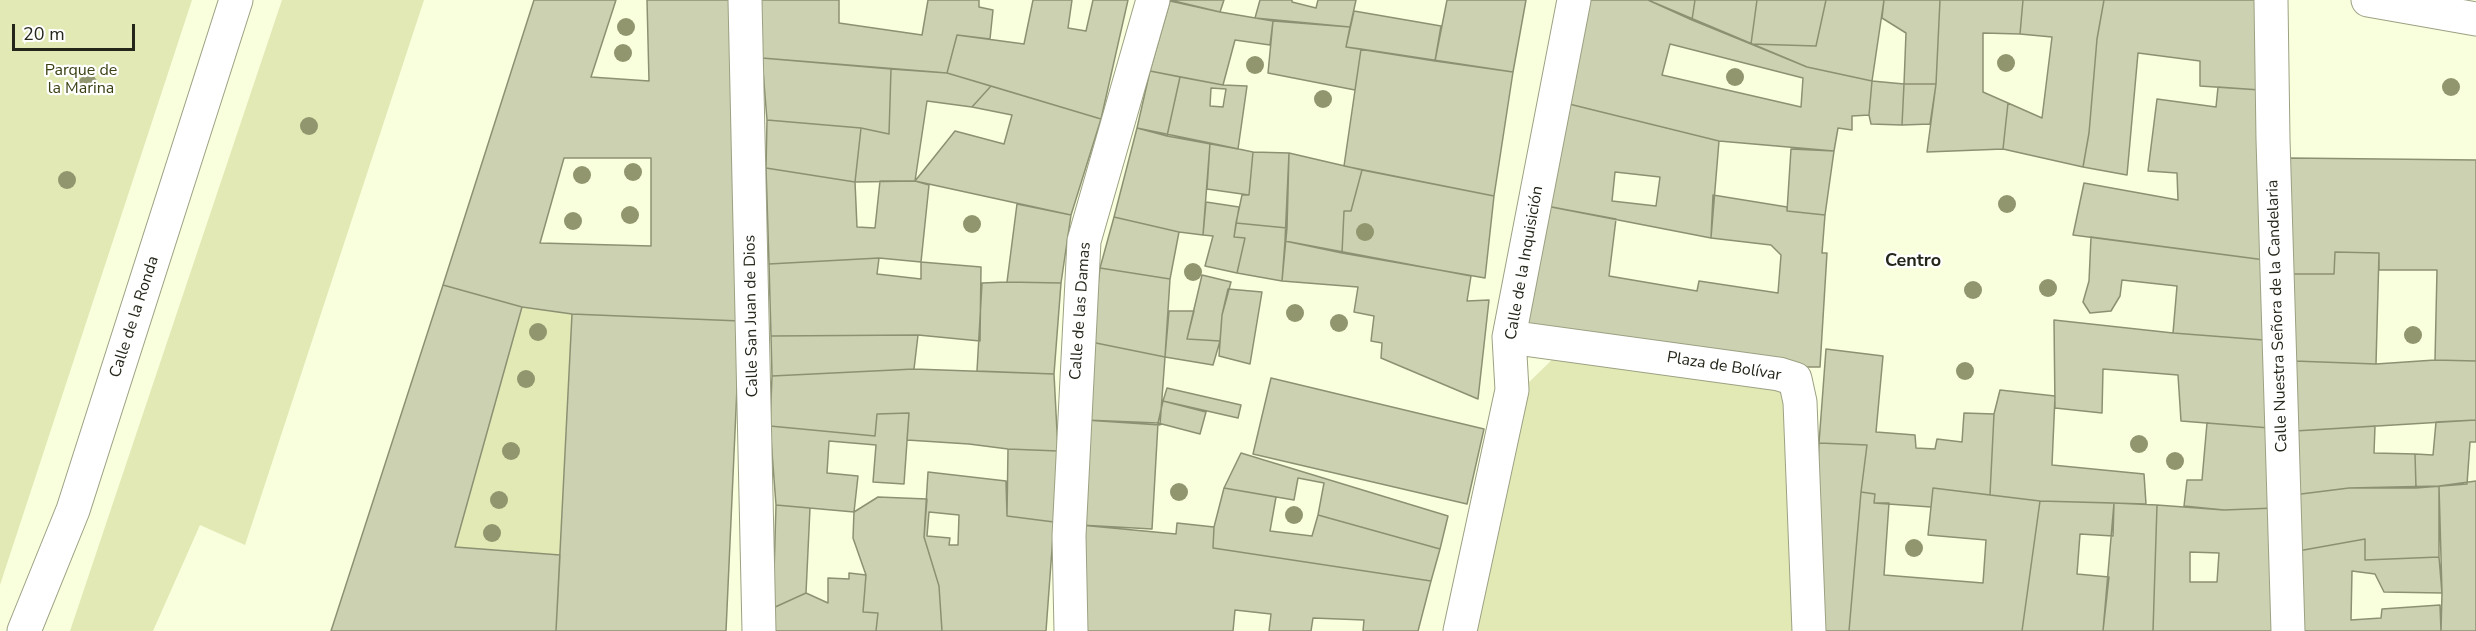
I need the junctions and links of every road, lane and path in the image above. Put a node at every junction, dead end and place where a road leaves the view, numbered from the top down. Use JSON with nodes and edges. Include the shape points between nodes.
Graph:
{"nodes":[{"id":1,"x":236,"y":0,"type":"edge"},
{"id":2,"x":745,"y":0,"type":"edge"},
{"id":3,"x":1153,"y":0,"type":"edge"},
{"id":4,"x":1575,"y":0,"type":"edge"},
{"id":5,"x":2271,"y":0,"type":"edge"},
{"id":6,"x":2368,"y":0,"type":"edge"},
{"id":7,"x":2476,"y":19,"type":"edge"},
{"id":8,"x":1509,"y":337,"type":"junction"},
{"id":9,"x":24,"y":631,"type":"edge"},
{"id":10,"x":759,"y":631,"type":"edge"},
{"id":11,"x":1071,"y":631,"type":"edge"},
{"id":12,"x":1460,"y":631,"type":"edge"},
{"id":13,"x":1809,"y":631,"type":"edge"},
{"id":14,"x":2288,"y":631,"type":"edge"}],
"edges":[{"from":1,"to":9,"type":"street","name":"Calle de la Ronda","via":[[73,510]]},
{"from":2,"to":10,"type":"street","name":"Calle San Juan de Dios"},
{"from":3,"to":11,"type":"street","name":"Calle de las Damas","via":[[1084,241],[1069,536]]},
{"from":4,"to":8,"type":"street","name":"Calle de la Inquisición"},
{"from":5,"to":14,"type":"street","name":"Calle Nuestra Señora de la Candelaria"},
{"from":6,"to":7,"type":"street"},
{"from":8,"to":12,"type":"street","name":"Calle de la Inquisición","via":[[1512,390]]},
{"from":8,"to":13,"type":"street","name":"Plaza de Bolívar","via":[[1795,379],[1800,402]]}]}
